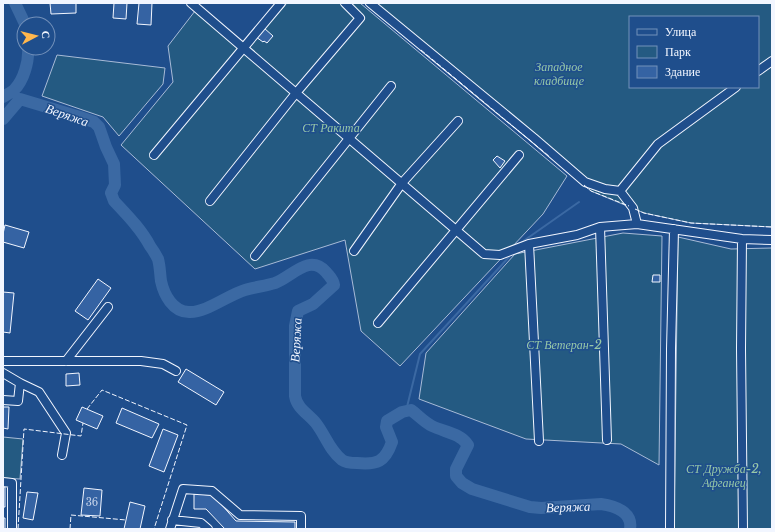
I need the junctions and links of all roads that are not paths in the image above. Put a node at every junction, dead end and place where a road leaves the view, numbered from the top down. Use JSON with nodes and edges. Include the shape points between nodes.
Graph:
{"nodes":[{"id":1,"x":191,"y":3,"type":"edge"},
{"id":2,"x":281,"y":3,"type":"edge"},
{"id":3,"x":345,"y":3,"type":"edge"},
{"id":4,"x":370,"y":3,"type":"edge"},
{"id":5,"x":243,"y":47,"type":"junction"},
{"id":6,"x":772,"y":61,"type":"edge"},
{"id":7,"x":759,"y":70,"type":"edge"},
{"id":8,"x":391,"y":86,"type":"dead end"},
{"id":9,"x":735,"y":88,"type":"edge"},
{"id":10,"x":296,"y":93,"type":"junction"},
{"id":11,"x":458,"y":121,"type":"dead end"},
{"id":12,"x":349,"y":139,"type":"junction"},
{"id":13,"x":154,"y":155,"type":"dead end"},
{"id":14,"x":519,"y":155,"type":"dead end"},
{"id":15,"x":402,"y":183,"type":"junction"},
{"id":16,"x":620,"y":191,"type":"junction"},
{"id":17,"x":210,"y":201,"type":"dead end"},
{"id":18,"x":637,"y":224,"type":"junction"},
{"id":19,"x":600,"y":227,"type":"junction"},
{"id":20,"x":674,"y":229,"type":"junction"},
{"id":21,"x":455,"y":230,"type":"junction"},
{"id":22,"x":742,"y":239,"type":"junction"},
{"id":23,"x":772,"y":240,"type":"edge"},
{"id":24,"x":529,"y":244,"type":"junction"},
{"id":25,"x":354,"y":251,"type":"dead end"},
{"id":26,"x":255,"y":256,"type":"dead end"},
{"id":27,"x":108,"y":307,"type":"dead end"},
{"id":28,"x":378,"y":323,"type":"dead end"},
{"id":29,"x":3,"y":361,"type":"edge"},
{"id":30,"x":66,"y":361,"type":"junction"},
{"id":31,"x":176,"y":371,"type":"dead end"},
{"id":32,"x":3,"y":372,"type":"edge"},
{"id":33,"x":20,"y":383,"type":"junction"},
{"id":34,"x":3,"y":400,"type":"edge"},
{"id":35,"x":607,"y":440,"type":"dead end"},
{"id":36,"x":539,"y":441,"type":"dead end"},
{"id":37,"x":62,"y":455,"type":"dead end"},
{"id":38,"x":3,"y":482,"type":"edge"},
{"id":39,"x":172,"y":520,"type":"junction"},
{"id":40,"x":12,"y":529,"type":"edge"},
{"id":41,"x":170,"y":529,"type":"edge"},
{"id":42,"x":208,"y":529,"type":"edge"},
{"id":43,"x":301,"y":529,"type":"edge"},
{"id":44,"x":670,"y":529,"type":"edge"},
{"id":45,"x":743,"y":529,"type":"edge"}],
"edges":[{"from":1,"to":5,"type":"street"},
{"from":2,"to":5,"type":"street"},
{"from":3,"to":10,"type":"street","via":[[360,18]]},
{"from":4,"to":16,"type":"street","via":[[585,182]]},
{"from":5,"to":10,"type":"street"},
{"from":5,"to":13,"type":"street"},
{"from":6,"to":7,"type":"street"},
{"from":8,"to":12,"type":"street"},
{"from":9,"to":16,"type":"street","via":[[658,144]]},
{"from":10,"to":12,"type":"street"},
{"from":10,"to":17,"type":"street"},
{"from":11,"to":15,"type":"street"},
{"from":12,"to":15,"type":"street"},
{"from":12,"to":26,"type":"street"},
{"from":14,"to":21,"type":"street"},
{"from":15,"to":21,"type":"street"},
{"from":15,"to":25,"type":"street"},
{"from":16,"to":18,"type":"street","via":[[633,208]]},
{"from":18,"to":19,"type":"street"},
{"from":18,"to":20,"type":"street"},
{"from":19,"to":24,"type":"street","via":[[577,235]]},
{"from":19,"to":35,"type":"street"},
{"from":20,"to":22,"type":"street"},
{"from":20,"to":44,"type":"street"},
{"from":21,"to":24,"type":"street","via":[[484,254],[500,255]]},
{"from":21,"to":28,"type":"street"},
{"from":22,"to":23,"type":"street"},
{"from":22,"to":45,"type":"street"},
{"from":24,"to":36,"type":"street"},
{"from":27,"to":30,"type":"street"},
{"from":29,"to":30,"type":"street"},
{"from":30,"to":31,"type":"street","via":[[153,362]]},
{"from":32,"to":33,"type":"street"},
{"from":33,"to":34,"type":"street","via":[[18,401]]},
{"from":33,"to":37,"type":"street","via":[[39,392],[66,433]]},
{"from":38,"to":40,"type":"street","via":[[12,483]]},
{"from":39,"to":41,"type":"street"},
{"from":39,"to":42,"type":"street","via":[[201,523]]},
{"from":39,"to":43,"type":"street","via":[[183,489],[212,490],[240,515],[301,516]]}]}
